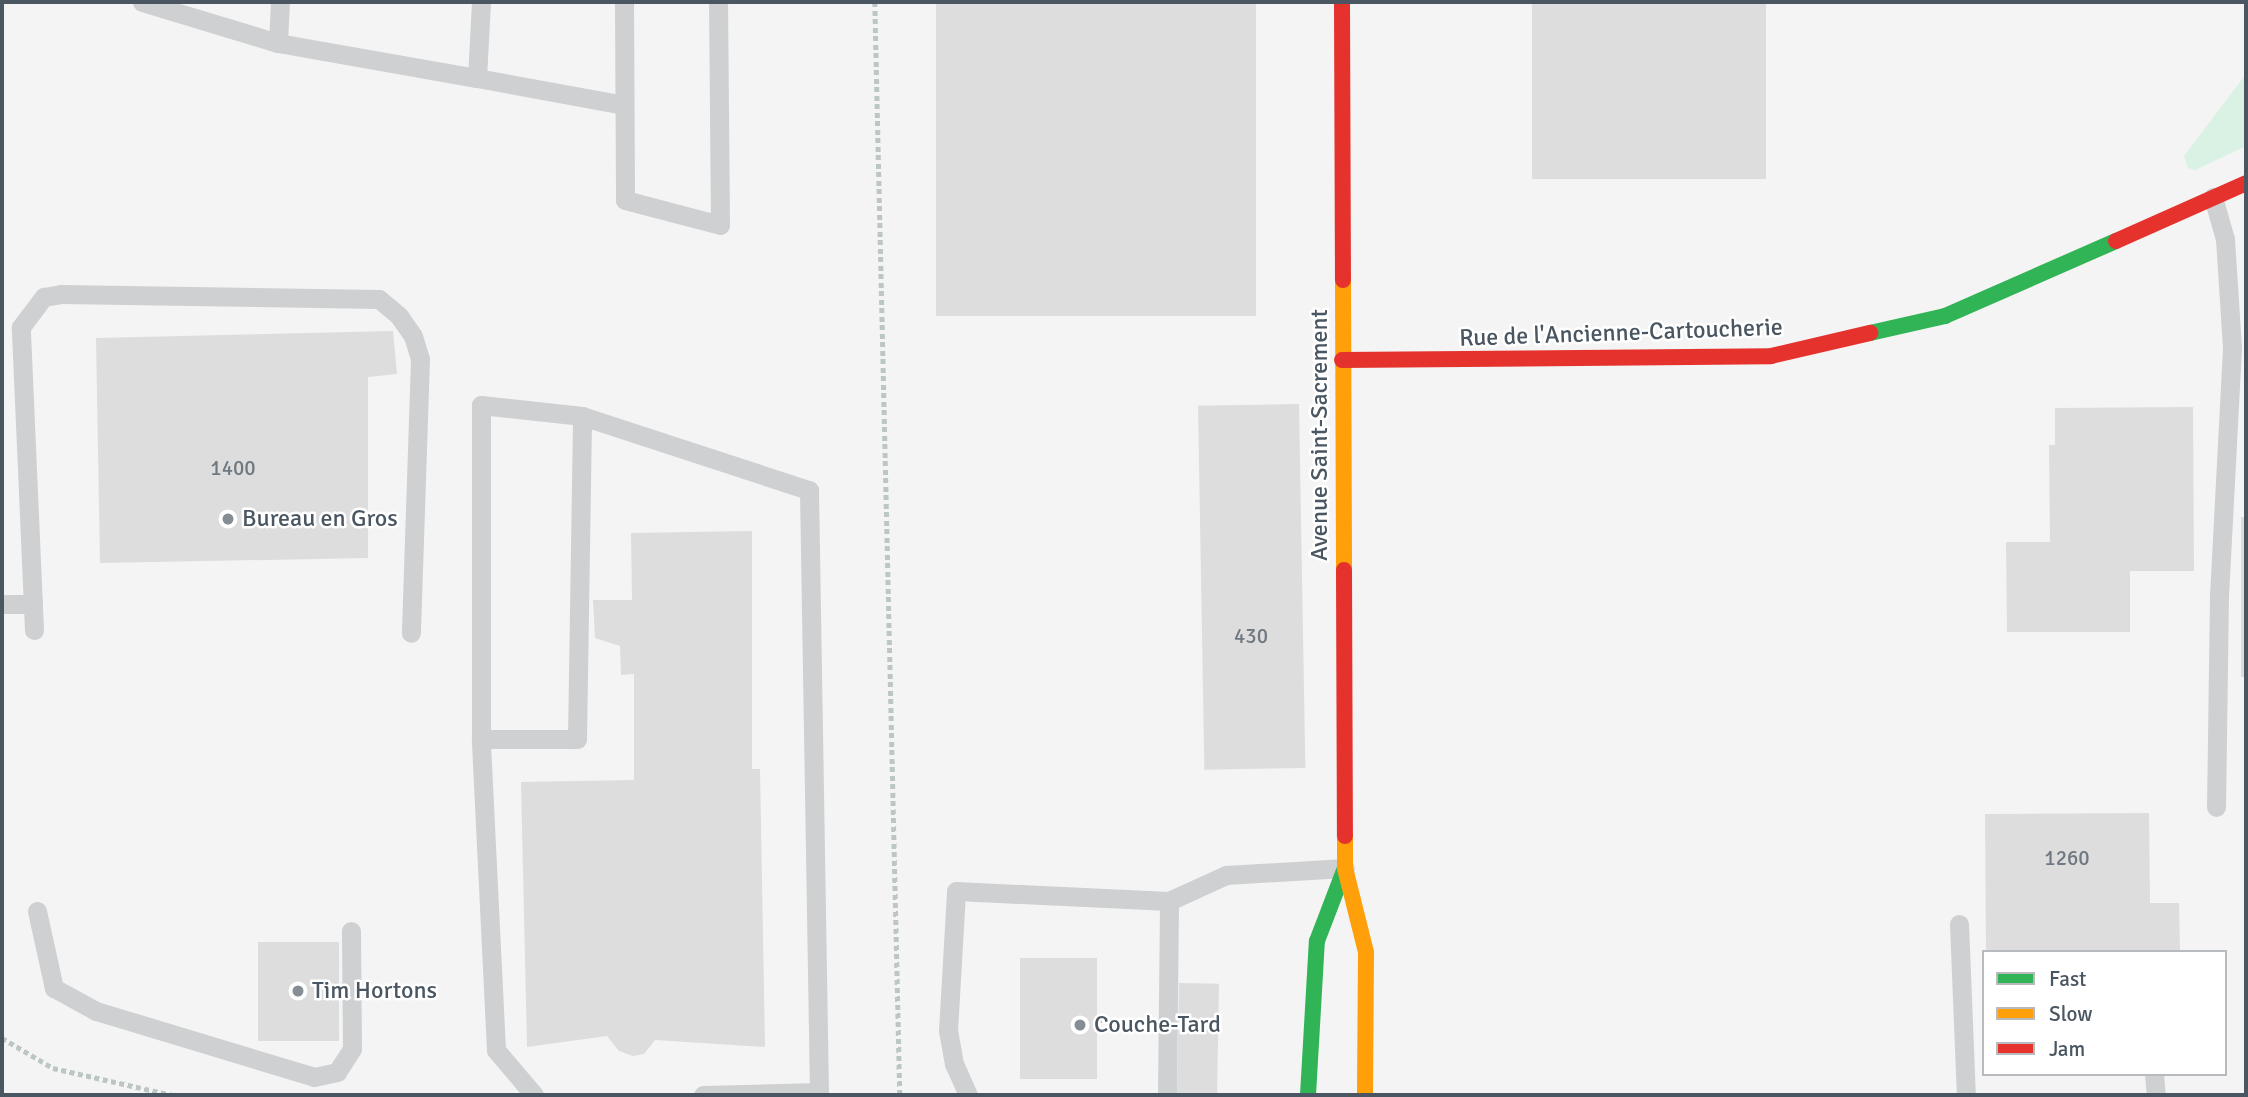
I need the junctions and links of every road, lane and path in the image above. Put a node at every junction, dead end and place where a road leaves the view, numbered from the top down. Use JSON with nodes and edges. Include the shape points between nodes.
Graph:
{"nodes":[{"id":1,"x":142,"y":2,"type":"edge"},
{"id":2,"x":281,"y":2,"type":"edge"},
{"id":3,"x":481,"y":2,"type":"edge"},
{"id":4,"x":624,"y":2,"type":"edge"},
{"id":5,"x":718,"y":2,"type":"edge"},
{"id":6,"x":875,"y":2,"type":"edge"},
{"id":7,"x":1342,"y":2,"type":"edge"},
{"id":8,"x":278,"y":43,"type":"junction"},
{"id":9,"x":477,"y":78,"type":"junction"},
{"id":10,"x":624,"y":106,"type":"junction"},
{"id":11,"x":2246,"y":183,"type":"edge"},
{"id":12,"x":2213,"y":197,"type":"junction"},
{"id":13,"x":1342,"y":359,"type":"junction"},
{"id":14,"x":582,"y":416,"type":"junction"},
{"id":15,"x":2,"y":604,"type":"edge"},
{"id":16,"x":33,"y":604,"type":"junction"},
{"id":17,"x":34,"y":630,"type":"dead end"},
{"id":18,"x":411,"y":633,"type":"dead end"},
{"id":19,"x":481,"y":739,"type":"junction"},
{"id":20,"x":2216,"y":807,"type":"dead end"},
{"id":21,"x":1345,"y":868,"type":"junction"},
{"id":22,"x":1169,"y":901,"type":"junction"},
{"id":23,"x":37,"y":911,"type":"dead end"},
{"id":24,"x":1959,"y":924,"type":"dead end"},
{"id":25,"x":351,"y":931,"type":"dead end"},
{"id":26,"x":1097,"y":1021,"type":"dead end"},
{"id":27,"x":1168,"y":1021,"type":"junction"},
{"id":28,"x":2,"y":1038,"type":"edge"},
{"id":29,"x":2154,"y":1076,"type":"edge"},
{"id":30,"x":172,"y":1095,"type":"edge"},
{"id":31,"x":534,"y":1095,"type":"edge"},
{"id":32,"x":703,"y":1095,"type":"edge"},
{"id":33,"x":900,"y":1095,"type":"edge"},
{"id":34,"x":968,"y":1095,"type":"edge"},
{"id":35,"x":1167,"y":1095,"type":"edge"},
{"id":36,"x":1308,"y":1095,"type":"edge"},
{"id":37,"x":1365,"y":1095,"type":"edge"},
{"id":38,"x":1966,"y":1095,"type":"edge"},
{"id":39,"x":2156,"y":1095,"type":"edge"}],
"edges":[{"from":1,"to":8,"type":"lane"},
{"from":2,"to":8,"type":"lane"},
{"from":3,"to":9,"type":"lane"},
{"from":4,"to":10,"type":"lane"},
{"from":5,"to":10,"type":"lane","via":[[720,225],[625,200]]},
{"from":6,"to":33,"type":"path"},
{"from":7,"to":13,"type":"main road","name":"Avenue Saint-Sacrement"},
{"from":8,"to":9,"type":"lane"},
{"from":9,"to":10,"type":"lane"},
{"from":11,"to":12,"type":"main road","name":"Rue de l'Ancienne-Cartoucherie"},
{"from":12,"to":13,"type":"main road","name":"Rue de l'Ancienne-Cartoucherie","via":[[1945,316],[1771,356]]},
{"from":12,"to":20,"type":"lane","via":[[2225,239],[2232,348],[2219,595]]},
{"from":13,"to":21,"type":"main road","name":"Avenue Saint-Sacrement"},
{"from":14,"to":19,"type":"lane","via":[[577,739]]},
{"from":14,"to":19,"type":"lane","via":[[481,405]]},
{"from":14,"to":32,"type":"lane","via":[[809,490],[819,1092]]},
{"from":15,"to":16,"type":"lane"},
{"from":16,"to":17,"type":"lane"},
{"from":16,"to":18,"type":"lane","via":[[21,327],[44,297],[379,299],[413,335],[420,359]]},
{"from":19,"to":31,"type":"lane","via":[[496,1050]]},
{"from":21,"to":22,"type":"lane","via":[[1226,875]]},
{"from":21,"to":36,"type":"main road","name":"Avenue Saint-Sacrement","via":[[1317,941]]},
{"from":21,"to":37,"type":"main road","name":"Avenue Saint-Sacrement","via":[[1366,952]]},
{"from":22,"to":27,"type":"lane"},
{"from":22,"to":34,"type":"lane","via":[[956,891],[948,1031],[954,1064]]},
{"from":23,"to":25,"type":"lane","via":[[54,988],[96,1011],[314,1077],[337,1072],[352,1049]]},
{"from":24,"to":38,"type":"lane"},
{"from":26,"to":27,"type":"path"},
{"from":27,"to":35,"type":"lane"},
{"from":28,"to":30,"type":"path","via":[[53,1068]]},
{"from":29,"to":39,"type":"lane"}]}
